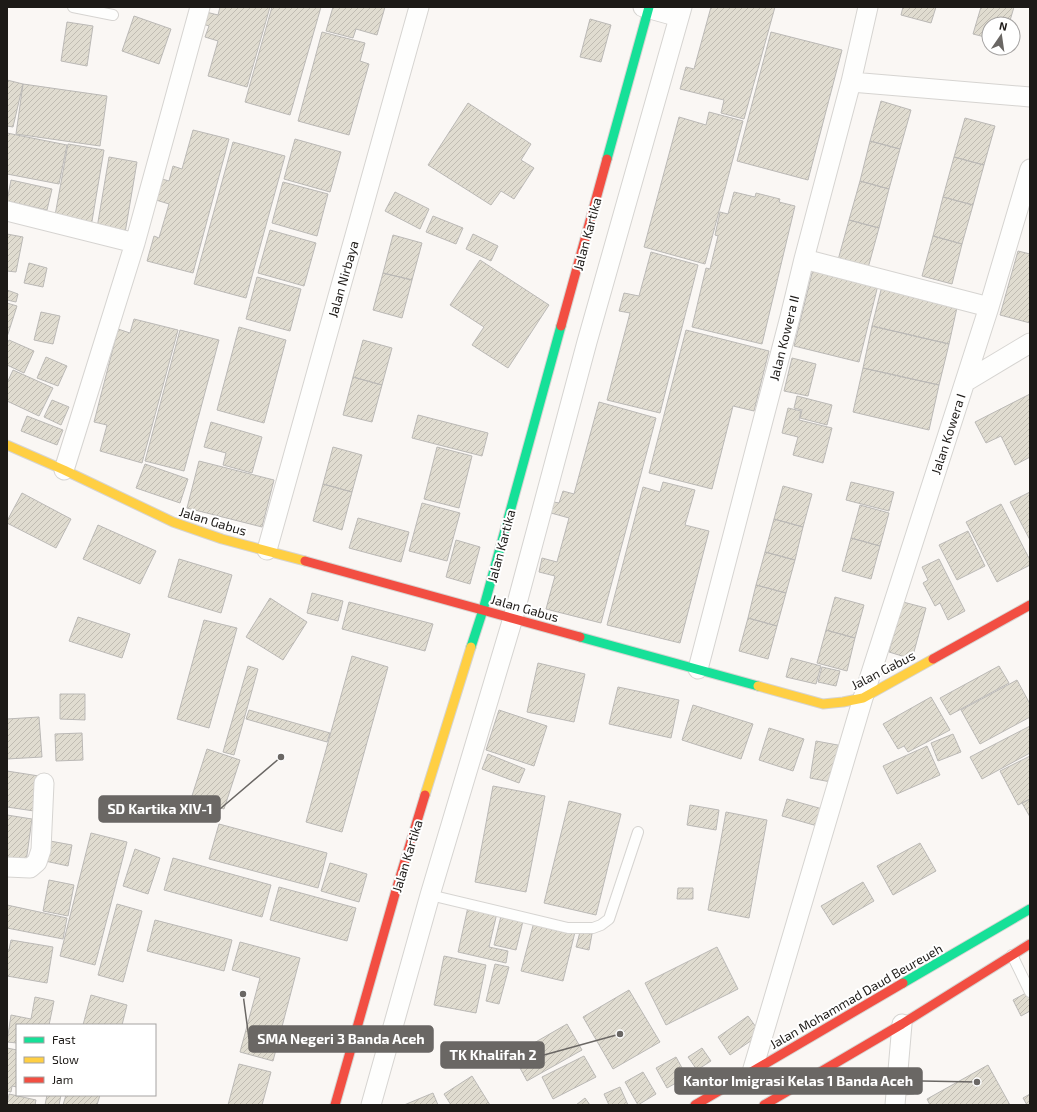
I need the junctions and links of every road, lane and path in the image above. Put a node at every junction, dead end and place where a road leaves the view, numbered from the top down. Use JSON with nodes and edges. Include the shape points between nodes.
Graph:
{"nodes":[{"id":1,"x":73,"y":7,"type":"edge"},
{"id":2,"x":200,"y":7,"type":"edge"},
{"id":3,"x":419,"y":7,"type":"edge"},
{"id":4,"x":868,"y":7,"type":"edge"},
{"id":5,"x":647,"y":8,"type":"edge"},
{"id":6,"x":680,"y":12,"type":"edge"},
{"id":7,"x":113,"y":15,"type":"dead end"},
{"id":8,"x":851,"y":82,"type":"junction"},
{"id":9,"x":1030,"y":97,"type":"edge"},
{"id":10,"x":1030,"y":169,"type":"edge"},
{"id":11,"x":7,"y":211,"type":"edge"},
{"id":12,"x":134,"y":243,"type":"junction"},
{"id":13,"x":804,"y":259,"type":"junction"},
{"id":14,"x":989,"y":307,"type":"junction"},
{"id":15,"x":560,"y":331,"type":"junction"},
{"id":16,"x":587,"y":342,"type":"junction"},
{"id":17,"x":1030,"y":343,"type":"edge"},
{"id":18,"x":965,"y":382,"type":"junction"},
{"id":19,"x":7,"y":445,"type":"edge"},
{"id":20,"x":64,"y":470,"type":"junction"},
{"id":21,"x":267,"y":550,"type":"junction"},
{"id":22,"x":1030,"y":604,"type":"edge"},
{"id":23,"x":483,"y":610,"type":"junction"},
{"id":24,"x":513,"y":618,"type":"junction"},
{"id":25,"x":698,"y":669,"type":"junction"},
{"id":26,"x":863,"y":698,"type":"junction"},
{"id":27,"x":44,"y":783,"type":"dead end"},
{"id":28,"x":638,"y":832,"type":"dead end"},
{"id":29,"x":7,"y":867,"type":"edge"},
{"id":30,"x":430,"y":895,"type":"junction"},
{"id":31,"x":1030,"y":909,"type":"edge"},
{"id":32,"x":1030,"y":944,"type":"edge"},
{"id":33,"x":1012,"y":955,"type":"junction"},
{"id":34,"x":1030,"y":992,"type":"edge"},
{"id":35,"x":902,"y":1024,"type":"junction"},
{"id":36,"x":752,"y":1072,"type":"junction"},
{"id":37,"x":335,"y":1105,"type":"edge"},
{"id":38,"x":371,"y":1105,"type":"edge"},
{"id":39,"x":695,"y":1105,"type":"edge"},
{"id":40,"x":764,"y":1105,"type":"edge"},
{"id":41,"x":895,"y":1105,"type":"edge"}],
"edges":[{"from":1,"to":7,"type":"lane"},
{"from":2,"to":12,"type":"street"},
{"from":3,"to":21,"type":"street","name":"Jalan Nirbaya"},
{"from":4,"to":8,"type":"street","name":"Jalan Kowera II"},
{"from":5,"to":6,"type":"street"},
{"from":5,"to":15,"type":"main road","name":"Jalan Kartika"},
{"from":6,"to":16,"type":"street"},
{"from":8,"to":9,"type":"street"},
{"from":8,"to":13,"type":"street","name":"Jalan Kowera II"},
{"from":10,"to":14,"type":"street","name":"Jalan Kowera I"},
{"from":11,"to":12,"type":"street"},
{"from":12,"to":20,"type":"street"},
{"from":13,"to":14,"type":"street"},
{"from":13,"to":25,"type":"street","name":"Jalan Kowera II"},
{"from":14,"to":18,"type":"street","name":"Jalan Kowera I"},
{"from":15,"to":16,"type":"street"},
{"from":15,"to":23,"type":"main road","name":"Jalan Kartika"},
{"from":16,"to":24,"type":"street"},
{"from":17,"to":18,"type":"street"},
{"from":18,"to":26,"type":"street","name":"Jalan Kowera I"},
{"from":19,"to":20,"type":"main road","name":"Jalan Gabus"},
{"from":20,"to":21,"type":"main road","name":"Jalan Gabus","via":[[172,522],[222,539]]},
{"from":21,"to":23,"type":"main road","name":"Jalan Gabus"},
{"from":22,"to":26,"type":"main road","name":"Jalan Gabus"},
{"from":23,"to":24,"type":"main road","name":"Jalan Gabus"},
{"from":23,"to":37,"type":"main road","name":"Jalan Kartika","via":[[397,887]]},
{"from":24,"to":25,"type":"main road","name":"Jalan Gabus"},
{"from":24,"to":30,"type":"street"},
{"from":25,"to":26,"type":"main road","name":"Jalan Gabus","via":[[823,704]]},
{"from":26,"to":36,"type":"street","name":"Jalan Kowera I"},
{"from":27,"to":29,"type":"street","via":[[41,850],[37,862],[30,868]]},
{"from":28,"to":30,"type":"lane","via":[[609,919],[594,928],[568,928]]},
{"from":30,"to":38,"type":"street"},
{"from":31,"to":36,"type":"main road","name":"Jalan Mohammad Daud Beureueh"},
{"from":32,"to":33,"type":"main road"},
{"from":33,"to":34,"type":"lane"},
{"from":33,"to":35,"type":"main road"},
{"from":35,"to":40,"type":"main road"},
{"from":35,"to":41,"type":"street"},
{"from":36,"to":39,"type":"main road","name":"Jalan Mohammad Daud Beureueh"}]}
